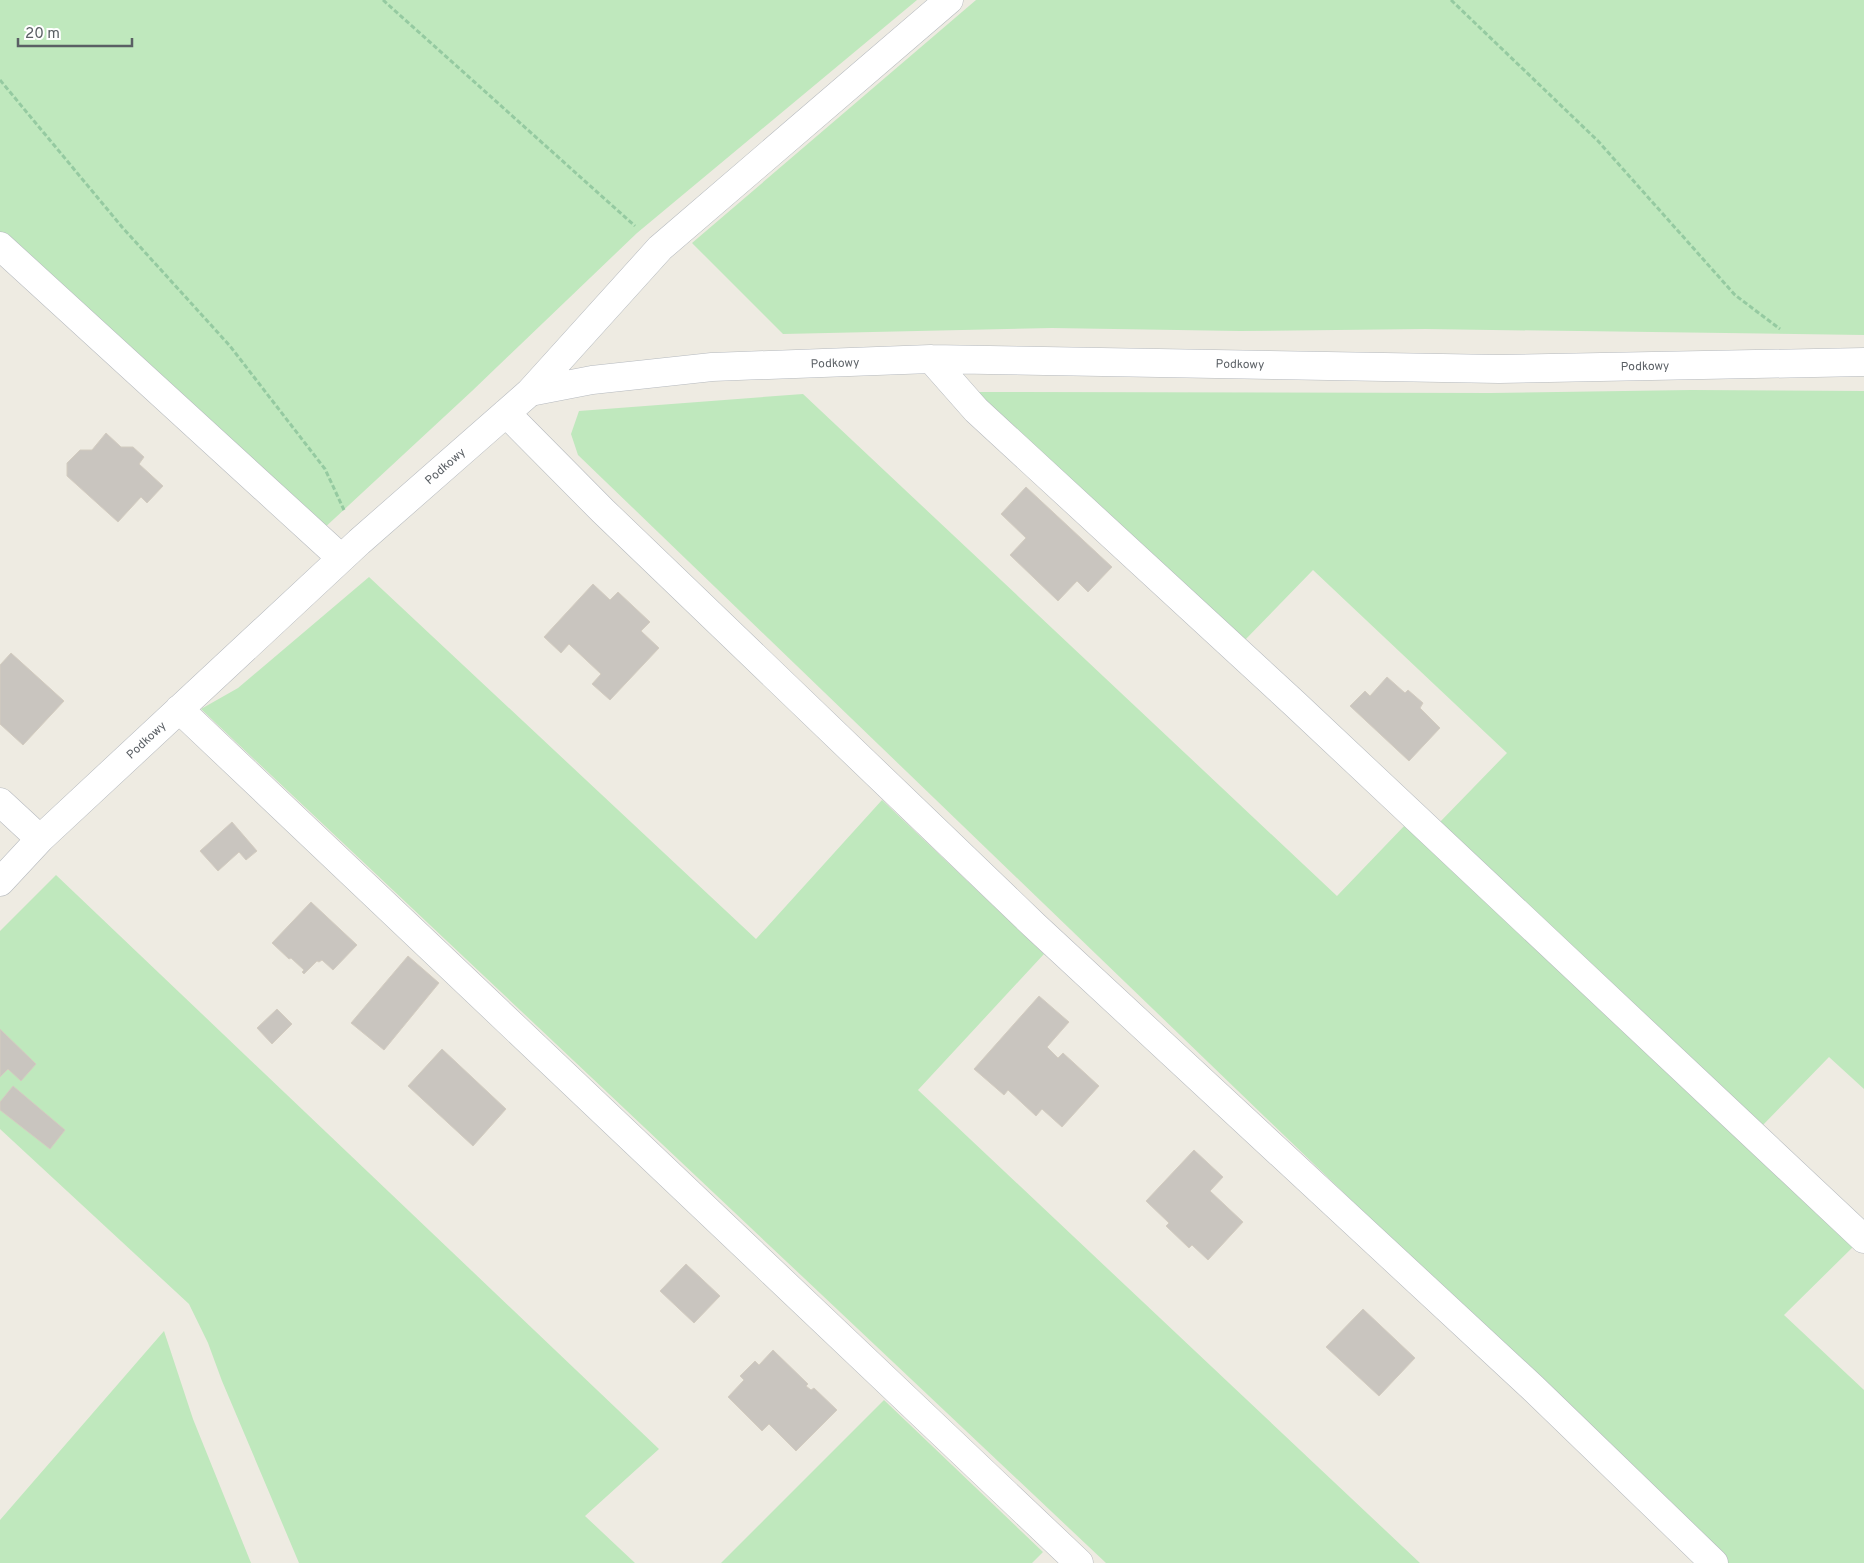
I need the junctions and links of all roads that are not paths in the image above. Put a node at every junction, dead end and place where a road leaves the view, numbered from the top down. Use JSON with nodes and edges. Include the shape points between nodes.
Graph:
{"nodes":[{"id":1,"x":949,"y":0,"type":"edge"},
{"id":2,"x":0,"y":246,"type":"edge"},
{"id":3,"x":931,"y":359,"type":"junction"},
{"id":4,"x":1864,"y":362,"type":"edge"},
{"id":5,"x":530,"y":392,"type":"junction"},
{"id":6,"x":506,"y":413,"type":"junction"},
{"id":7,"x":350,"y":550,"type":"junction"},
{"id":8,"x":179,"y":709,"type":"junction"},
{"id":9,"x":0,"y":802,"type":"edge"},
{"id":10,"x":40,"y":839,"type":"junction"},
{"id":11,"x":0,"y":882,"type":"edge"},
{"id":12,"x":1864,"y":1239,"type":"edge"},
{"id":13,"x":1079,"y":1563,"type":"edge"},
{"id":14,"x":1714,"y":1563,"type":"edge"}],
"edges":[{"from":1,"to":5,"type":"street","via":[[660,248]]},
{"from":2,"to":7,"type":"street"},
{"from":3,"to":4,"type":"street","name":"Podkowy","via":[[1499,368]]},
{"from":3,"to":5,"type":"street","name":"Podkowy","via":[[712,367],[592,380]]},
{"from":3,"to":12,"type":"street","via":[[976,410],[1295,704]]},
{"from":5,"to":6,"type":"street","name":"Podkowy"},
{"from":6,"to":7,"type":"street","name":"Podkowy"},
{"from":6,"to":14,"type":"street","via":[[603,512],[1035,926],[1534,1388]]},
{"from":7,"to":8,"type":"street","name":"Podkowy"},
{"from":8,"to":10,"type":"street","name":"Podkowy"},
{"from":8,"to":13,"type":"street"},
{"from":9,"to":10,"type":"street"},
{"from":10,"to":11,"type":"street","name":"Podkowy"}]}
